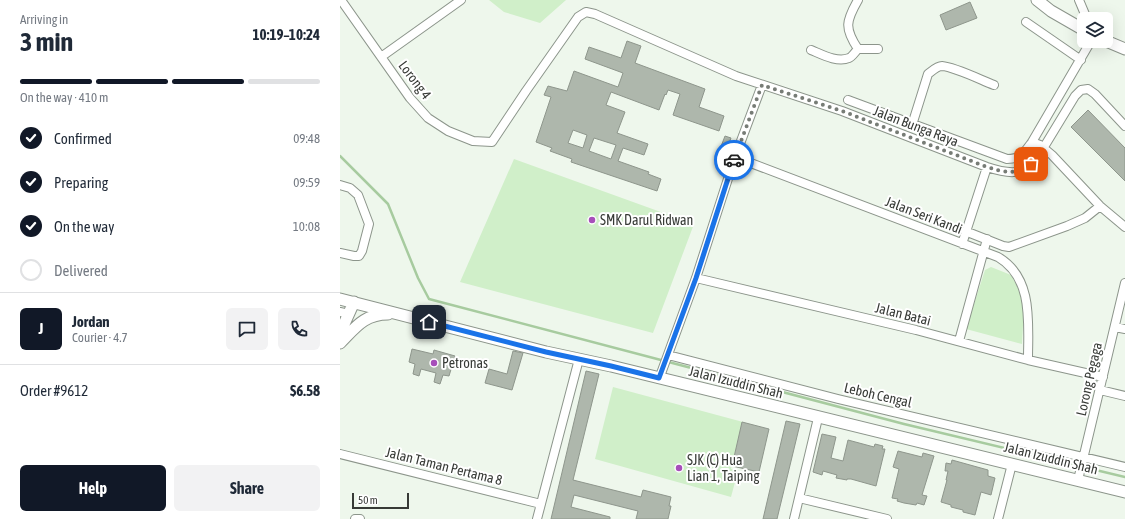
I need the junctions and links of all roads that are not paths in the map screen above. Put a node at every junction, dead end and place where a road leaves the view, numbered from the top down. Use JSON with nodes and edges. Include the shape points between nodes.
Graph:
{"nodes":[{"id":1,"x":341,"y":0,"type":"edge"},
{"id":2,"x":461,"y":0,"type":"edge"},
{"id":3,"x":858,"y":0,"type":"edge"},
{"id":4,"x":1037,"y":0,"type":"edge"},
{"id":5,"x":1079,"y":0,"type":"edge"},
{"id":6,"x":1084,"y":12,"type":"edge"},
{"id":7,"x":1026,"y":22,"type":"dead end"},
{"id":8,"x":1077,"y":26,"type":"edge"},
{"id":9,"x":1113,"y":43,"type":"edge"},
{"id":10,"x":1087,"y":48,"type":"edge"},
{"id":11,"x":858,"y":49,"type":"junction"},
{"id":12,"x":878,"y":49,"type":"dead end"},
{"id":13,"x":1125,"y":49,"type":"edge"},
{"id":14,"x":811,"y":50,"type":"dead end"},
{"id":15,"x":381,"y":56,"type":"junction"},
{"id":16,"x":1081,"y":60,"type":"junction"},
{"id":17,"x":762,"y":85,"type":"junction"},
{"id":18,"x":994,"y":85,"type":"dead end"},
{"id":19,"x":848,"y":100,"type":"dead end"},
{"id":20,"x":912,"y":125,"type":"junction"},
{"id":21,"x":1125,"y":126,"type":"edge"},
{"id":22,"x":492,"y":142,"type":"joint"},
{"id":23,"x":1038,"y":145,"type":"junction"},
{"id":24,"x":735,"y":157,"type":"junction"},
{"id":25,"x":987,"y":167,"type":"junction"},
{"id":26,"x":340,"y":185,"type":"edge"},
{"id":27,"x":1100,"y":206,"type":"junction"},
{"id":28,"x":1125,"y":227,"type":"edge"},
{"id":29,"x":965,"y":231,"type":"junction"},
{"id":30,"x":987,"y":239,"type":"junction"},
{"id":31,"x":962,"y":244,"type":"junction"},
{"id":32,"x":983,"y":252,"type":"junction"},
{"id":33,"x":340,"y":253,"type":"edge"},
{"id":34,"x":696,"y":278,"type":"junction"},
{"id":35,"x":1125,"y":283,"type":"edge"},
{"id":36,"x":340,"y":299,"type":"edge"},
{"id":37,"x":354,"y":302,"type":"junction"},
{"id":38,"x":344,"y":313,"type":"edge"},
{"id":39,"x":404,"y":316,"type":"junction"},
{"id":40,"x":1115,"y":327,"type":"junction"},
{"id":41,"x":1125,"y":329,"type":"edge"},
{"id":42,"x":340,"y":333,"type":"edge"},
{"id":43,"x":959,"y":341,"type":"junction"},
{"id":44,"x":340,"y":343,"type":"edge"},
{"id":45,"x":579,"y":359,"type":"junction"},
{"id":46,"x":666,"y":359,"type":"junction"},
{"id":47,"x":1028,"y":360,"type":"junction"},
{"id":48,"x":659,"y":378,"type":"junction"},
{"id":49,"x":1103,"y":378,"type":"junction"},
{"id":50,"x":1100,"y":390,"type":"junction"},
{"id":51,"x":1125,"y":396,"type":"edge"},
{"id":52,"x":818,"y":418,"type":"junction"},
{"id":53,"x":340,"y":454,"type":"edge"},
{"id":54,"x":1012,"y":464,"type":"junction"},
{"id":55,"x":1125,"y":467,"type":"edge"},
{"id":56,"x":1081,"y":468,"type":"junction"},
{"id":57,"x":1125,"y":492,"type":"edge"},
{"id":58,"x":800,"y":498,"type":"junction"},
{"id":59,"x":542,"y":504,"type":"junction"},
{"id":60,"x":877,"y":518,"type":"edge"},
{"id":61,"x":355,"y":519,"type":"edge"},
{"id":62,"x":360,"y":519,"type":"edge"},
{"id":63,"x":537,"y":519,"type":"edge"},
{"id":64,"x":794,"y":519,"type":"edge"},
{"id":65,"x":887,"y":519,"type":"edge"},
{"id":66,"x":998,"y":519,"type":"edge"}],
"edges":[{"from":1,"to":15,"type":"street","name":"Lorong 4"},
{"from":2,"to":15,"type":"street"},
{"from":3,"to":11,"type":"street","via":[[847,25]]},
{"from":4,"to":8,"type":"main road"},
{"from":5,"to":6,"type":"street"},
{"from":7,"to":16,"type":"street"},
{"from":9,"to":13,"type":"main road"},
{"from":10,"to":16,"type":"street","name":"Jalan Bunga Raya"},
{"from":11,"to":12,"type":"street"},
{"from":11,"to":14,"type":"street","via":[[850,58],[843,60],[826,57]]},
{"from":15,"to":22,"type":"street","name":"Lorong 4","via":[[410,98],[428,118],[448,131],[473,142]]},
{"from":16,"to":23,"type":"street","name":"Jalan Bunga Raya"},
{"from":17,"to":22,"type":"street","name":"Jalan Bunga Raya","via":[[586,12],[578,17]]},
{"from":17,"to":24,"type":"street"},
{"from":17,"to":25,"type":"street","name":"Jalan Bunga Raya","via":[[842,111]]},
{"from":18,"to":20,"type":"street","via":[[941,66],[928,74]]},
{"from":19,"to":20,"type":"street","name":"Jalan Bunga Raya"},
{"from":20,"to":23,"type":"street","name":"Jalan Bunga Raya","via":[[1007,159],[1016,159]]},
{"from":21,"to":23,"type":"street","via":[[1095,94],[1088,89],[1081,90]]},
{"from":23,"to":25,"type":"street","name":"Jalan Bunga Raya","via":[[1035,160],[1027,168],[1006,173]]},
{"from":23,"to":27,"type":"street"},
{"from":24,"to":31,"type":"street","name":"Jalan Seri Kandi"},
{"from":24,"to":34,"type":"street"},
{"from":25,"to":29,"type":"street"},
{"from":26,"to":33,"type":"street","via":[[350,188],[358,195],[369,224],[359,256]]},
{"from":27,"to":28,"type":"street"},
{"from":27,"to":30,"type":"street","via":[[1085,218],[1016,246],[1003,246]]},
{"from":29,"to":30,"type":"street"},
{"from":29,"to":31,"type":"street"},
{"from":30,"to":32,"type":"street"},
{"from":31,"to":32,"type":"street","name":"Jalan Seri Kandi"},
{"from":32,"to":43,"type":"street"},
{"from":32,"to":47,"type":"street","name":"Jalan Seri Kandi","via":[[1006,262],[1013,268],[1020,281],[1028,308]]},
{"from":34,"to":43,"type":"street","name":"Jalan Batai"},
{"from":34,"to":46,"type":"street"},
{"from":35,"to":40,"type":"street","name":"Lorong Pegaga"},
{"from":36,"to":37,"type":"main road","name":"Jalan Izuddin Shah"},
{"from":37,"to":38,"type":"main road"},
{"from":37,"to":39,"type":"main road","name":"Jalan Izuddin Shah"},
{"from":38,"to":42,"type":"main road"},
{"from":39,"to":44,"type":"main road","via":[[376,314],[360,323]]},
{"from":39,"to":45,"type":"main road","name":"Jalan Izuddin Shah"},
{"from":40,"to":41,"type":"street"},
{"from":40,"to":49,"type":"street","name":"Lorong Pegaga"},
{"from":43,"to":47,"type":"street","name":"Jalan Batai"},
{"from":45,"to":48,"type":"main road","name":"Jalan Izuddin Shah"},
{"from":45,"to":59,"type":"street"},
{"from":46,"to":48,"type":"street"},
{"from":46,"to":56,"type":"street","name":"Leboh Cengal","via":[[838,399]]},
{"from":47,"to":49,"type":"street","name":"Jalan Batai"},
{"from":48,"to":52,"type":"main road","name":"Jalan Izuddin Shah"},
{"from":49,"to":50,"type":"street","name":"Lorong Pegaga"},
{"from":50,"to":51,"type":"street"},
{"from":50,"to":56,"type":"street","name":"Lorong Pegaga"},
{"from":52,"to":54,"type":"main road","name":"Jalan Izuddin Shah"},
{"from":52,"to":58,"type":"street"},
{"from":53,"to":59,"type":"street","name":"Jalan Taman Pertama 8"},
{"from":54,"to":56,"type":"main road","name":"Jalan Izuddin Shah"},
{"from":54,"to":66,"type":"street"},
{"from":55,"to":56,"type":"street","name":"Leboh Cengal"},
{"from":56,"to":57,"type":"main road","name":"Jalan Izuddin Shah"},
{"from":58,"to":60,"type":"street"},
{"from":58,"to":64,"type":"street"},
{"from":59,"to":63,"type":"street"},
{"from":60,"to":65,"type":"street"},
{"from":61,"to":62,"type":"street"}]}
